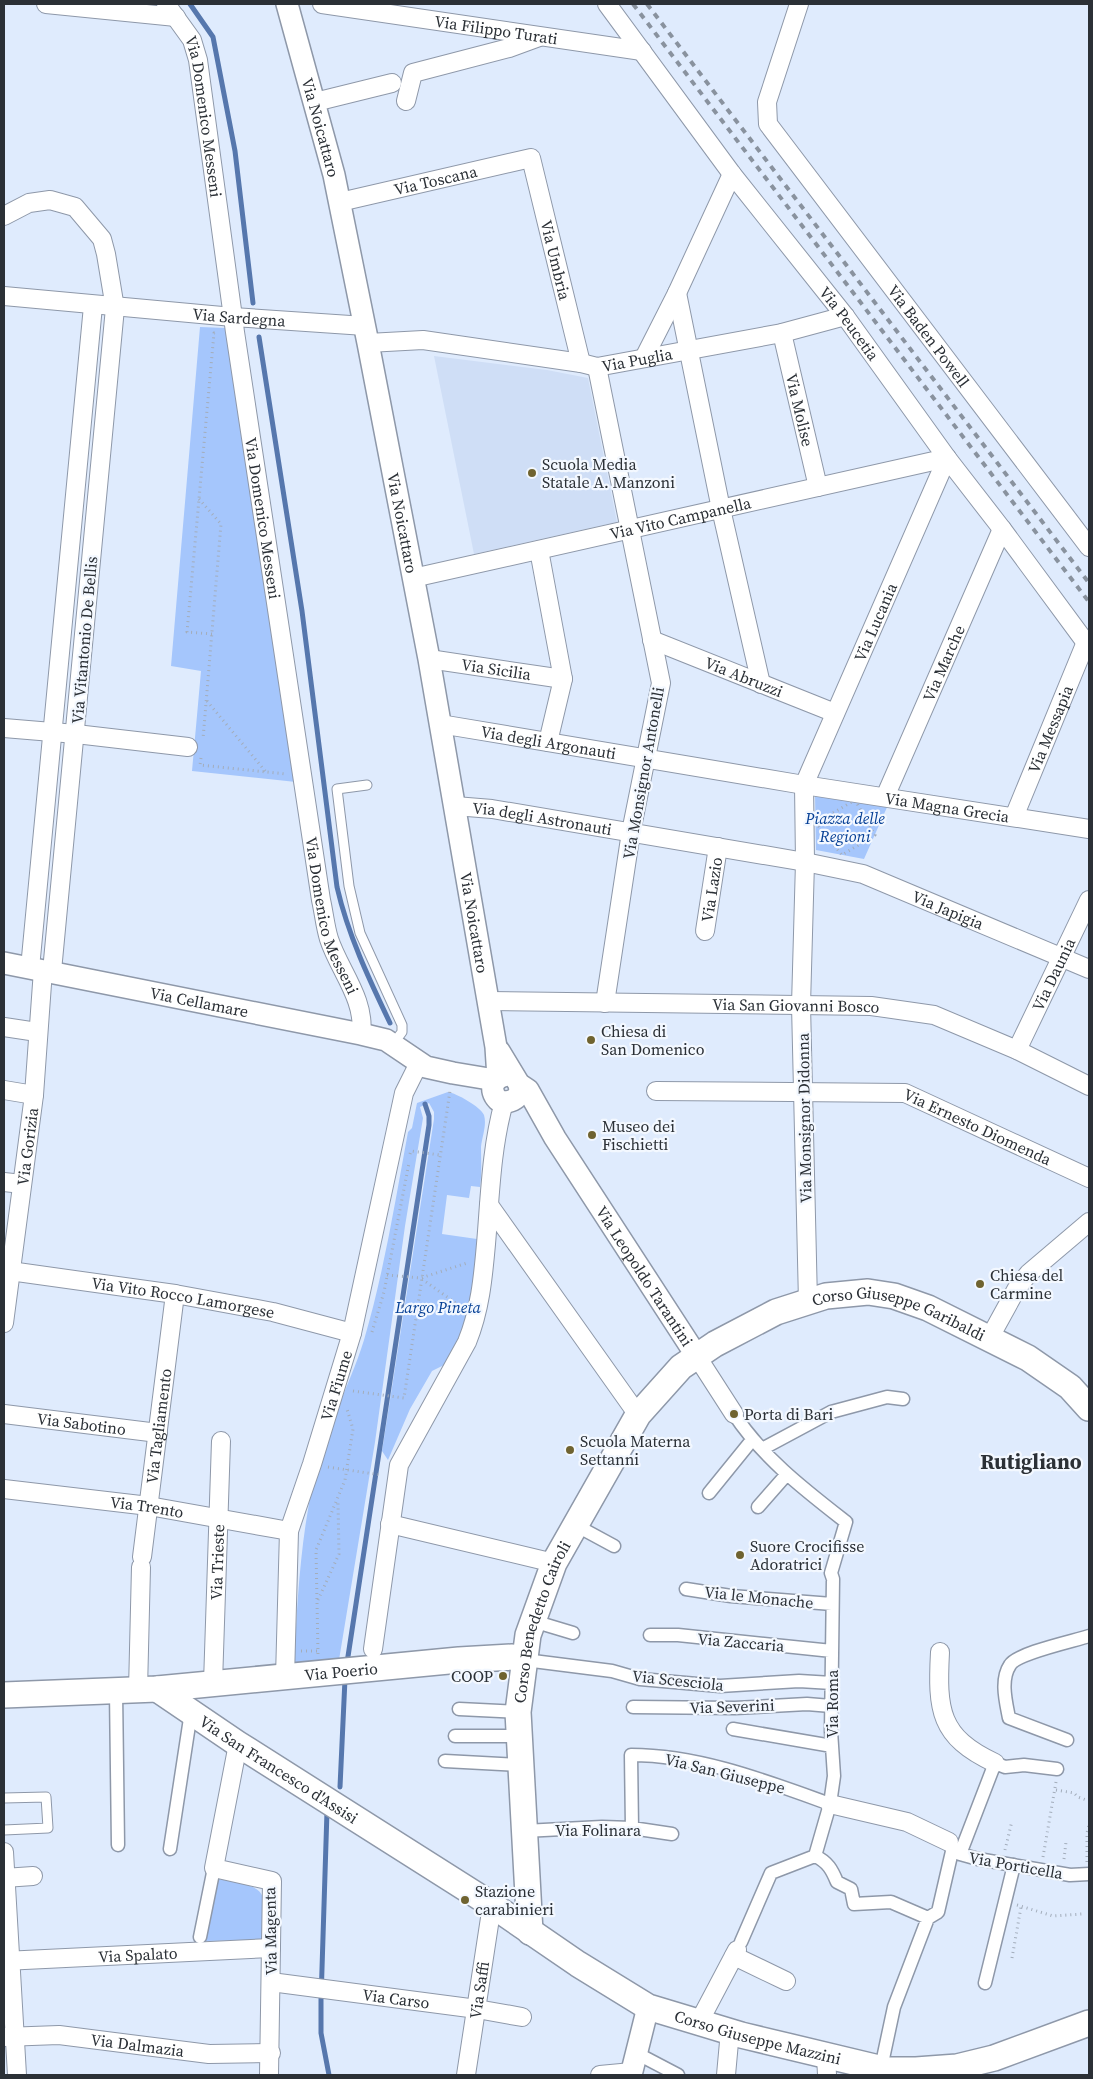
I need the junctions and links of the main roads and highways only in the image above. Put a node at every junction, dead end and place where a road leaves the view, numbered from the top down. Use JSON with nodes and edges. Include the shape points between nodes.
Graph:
{"nodes":[{"id":1,"x":696,"y":1356,"type":"joint"},
{"id":2,"x":1089,"y":1408,"type":"edge"},
{"id":3,"x":525,"y":1660,"type":"junction"},
{"id":4,"x":137,"y":1690,"type":"junction"},
{"id":5,"x":4,"y":1695,"type":"edge"},
{"id":6,"x":530,"y":1932,"type":"junction"},
{"id":7,"x":1089,"y":2023,"type":"edge"},
{"id":8,"x":826,"y":2065,"type":"edge"},
{"id":9,"x":956,"y":2071,"type":"edge"}],
"edges":[{"from":1,"to":2,"type":"main road","name":"Corso Giuseppe Garibaldi","via":[[776,1312],[826,1296],[853,1292],[881,1294],[928,1308],[1028,1358],[1070,1387]]},
{"from":1,"to":3,"type":"main road","name":"Corso Benedetto Cairoli","via":[[681,1367],[638,1415],[554,1563],[528,1635]]},
{"from":3,"to":4,"type":"main road","name":"Via Poerio","via":[[512,1657],[318,1662],[285,1677]]},
{"from":3,"to":6,"type":"main road","name":"Corso Benedetto Cairoli","via":[[518,1724]]},
{"from":4,"to":5,"type":"main road"},
{"from":4,"to":6,"type":"main road","name":"Via San Francesco d'Assisi","via":[[191,1712]]},
{"from":6,"to":8,"type":"main road","name":"Corso Giuseppe Mazzini","via":[[648,2007],[730,2031]]},
{"from":7,"to":9,"type":"main road","name":"Corso Giuseppe Mazzini"},
{"from":8,"to":9,"type":"main road","name":"Corso Giuseppe Mazzini"}]}
